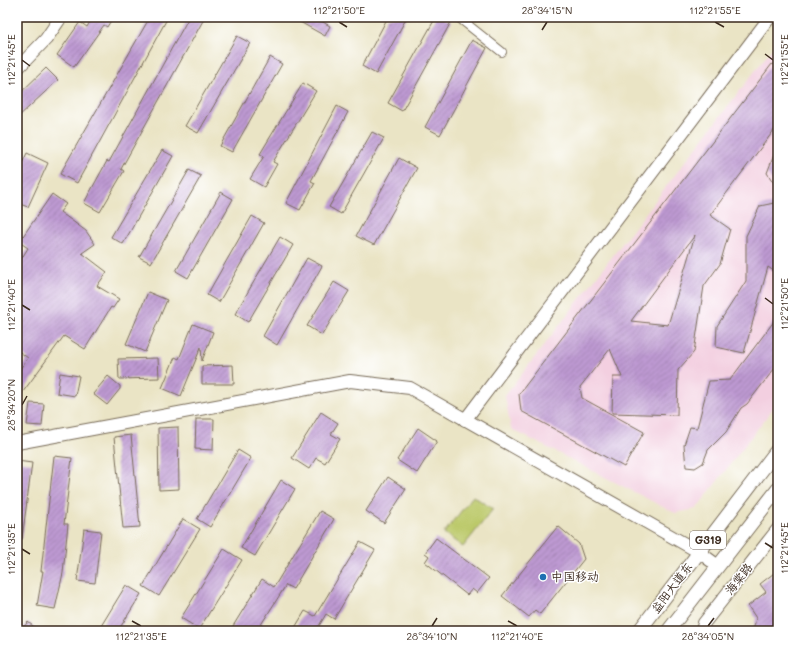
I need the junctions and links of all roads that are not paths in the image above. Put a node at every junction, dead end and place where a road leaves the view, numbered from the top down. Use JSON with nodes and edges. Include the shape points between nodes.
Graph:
{"nodes":[{"id":1,"x":61,"y":17,"type":"edge"},
{"id":2,"x":458,"y":17,"type":"edge"},
{"id":3,"x":770,"y":17,"type":"edge"},
{"id":4,"x":502,"y":52,"type":"dead end"},
{"id":5,"x":17,"y":69,"type":"edge"},
{"id":6,"x":466,"y":420,"type":"junction"},
{"id":7,"x":17,"y":443,"type":"edge"},
{"id":8,"x":778,"y":449,"type":"edge"},
{"id":9,"x":778,"y":489,"type":"edge"},
{"id":10,"x":778,"y":529,"type":"edge"},
{"id":11,"x":699,"y":552,"type":"junction"},
{"id":12,"x":718,"y":566,"type":"junction"},
{"id":13,"x":639,"y":631,"type":"edge"},
{"id":14,"x":668,"y":631,"type":"edge"},
{"id":15,"x":702,"y":631,"type":"edge"}],
"edges":[{"from":1,"to":5,"type":"street","via":[[46,39]]},
{"from":2,"to":4,"type":"street"},
{"from":3,"to":6,"type":"street"},
{"from":6,"to":7,"type":"street","via":[[410,388],[350,381]]},
{"from":6,"to":11,"type":"street"},
{"from":8,"to":11,"type":"main road","name":"益阳大道东","number":"G319"},
{"from":9,"to":12,"type":"main road","number":"G319"},
{"from":10,"to":15,"type":"street","name":"海棠路","via":[[704,623]]},
{"from":11,"to":12,"type":"street"},
{"from":11,"to":13,"type":"main road","name":"益阳大道东","number":"G319"},
{"from":12,"to":14,"type":"main road","number":"G319"}]}
